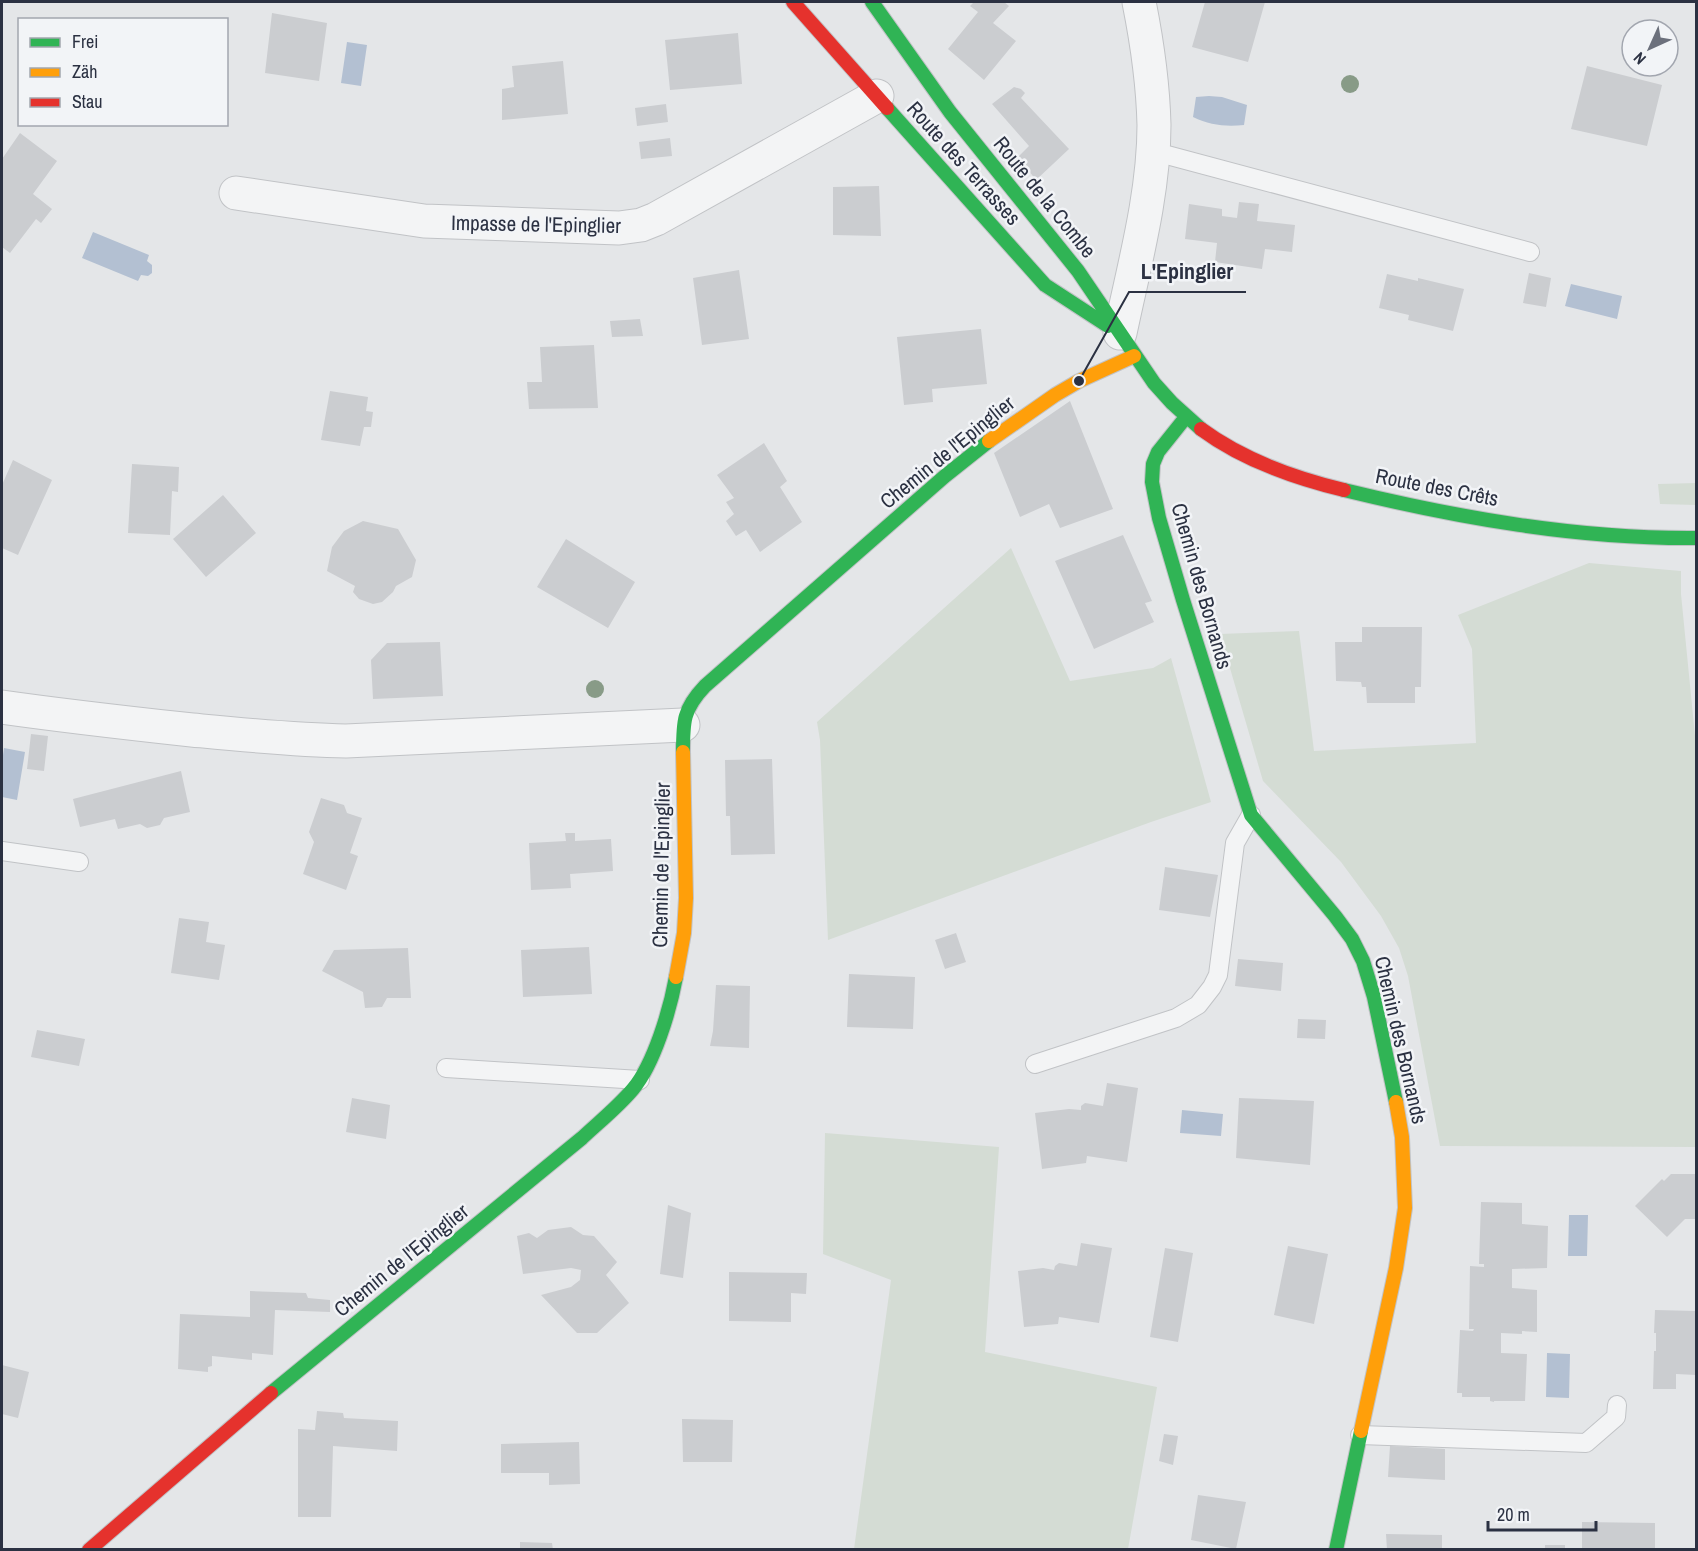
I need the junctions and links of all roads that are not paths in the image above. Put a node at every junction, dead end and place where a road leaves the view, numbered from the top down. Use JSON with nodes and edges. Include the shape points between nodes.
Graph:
{"nodes":[{"id":1,"x":793,"y":2,"type":"edge"},
{"id":2,"x":872,"y":2,"type":"edge"},
{"id":3,"x":1139,"y":2,"type":"edge"},
{"id":4,"x":877,"y":96,"type":"junction"},
{"id":5,"x":1152,"y":152,"type":"junction"},
{"id":6,"x":236,"y":193,"type":"dead end"},
{"id":7,"x":1530,"y":252,"type":"dead end"},
{"id":8,"x":1127,"y":345,"type":"junction"},
{"id":9,"x":1186,"y":417,"type":"junction"},
{"id":10,"x":1696,"y":538,"type":"edge"},
{"id":11,"x":2,"y":707,"type":"edge"},
{"id":12,"x":683,"y":725,"type":"junction"},
{"id":13,"x":1251,"y":814,"type":"junction"},
{"id":14,"x":2,"y":851,"type":"edge"},
{"id":15,"x":79,"y":862,"type":"dead end"},
{"id":16,"x":1035,"y":1064,"type":"dead end"},
{"id":17,"x":446,"y":1068,"type":"dead end"},
{"id":18,"x":640,"y":1080,"type":"junction"},
{"id":19,"x":1617,"y":1405,"type":"dead end"},
{"id":20,"x":1360,"y":1435,"type":"junction"},
{"id":21,"x":89,"y":1550,"type":"edge"},
{"id":22,"x":1336,"y":1550,"type":"edge"}],
"edges":[{"from":1,"to":4,"type":"street","name":"Route des Terrasses"},
{"from":2,"to":8,"type":"street","name":"Route de la Combe","via":[[978,148],[1078,272]]},
{"from":3,"to":5,"type":"street","via":[[1154,125]]},
{"from":4,"to":6,"type":"street","name":"Impasse de l'Epinglier","via":[[641,225],[620,228],[424,221]]},
{"from":4,"to":8,"type":"street","name":"Route des Terrasses","via":[[1045,285]]},
{"from":5,"to":7,"type":"lane"},
{"from":5,"to":8,"type":"street"},
{"from":8,"to":9,"type":"street","name":"Route de la Combe","via":[[1150,379]]},
{"from":8,"to":12,"type":"street","name":"Chemin de l'Epinglier","via":[[945,476],[725,667],[693,699]]},
{"from":9,"to":10,"type":"street","name":"Route des Crêts","via":[[1237,452],[1360,494],[1572,531],[1639,538]]},
{"from":9,"to":13,"type":"street","name":"Chemin des Bornands","via":[[1158,452],[1152,482],[1182,600]]},
{"from":11,"to":12,"type":"street","via":[[311,741]]},
{"from":12,"to":18,"type":"street","name":"Chemin de l'Epinglier","via":[[684,933],[665,1023]]},
{"from":13,"to":16,"type":"lane","via":[[1235,843],[1218,975],[1206,996],[1176,1018]]},
{"from":13,"to":20,"type":"street","name":"Chemin des Bornands","via":[[1335,916],[1363,961],[1402,1137],[1405,1208]]},
{"from":14,"to":15,"type":"lane"},
{"from":17,"to":18,"type":"lane"},
{"from":18,"to":21,"type":"street","name":"Chemin de l'Epinglier","via":[[582,1138],[296,1372]]},
{"from":19,"to":20,"type":"lane","via":[[1616,1417],[1586,1443]]},
{"from":20,"to":22,"type":"street","name":"Chemin des Bornands"}]}
